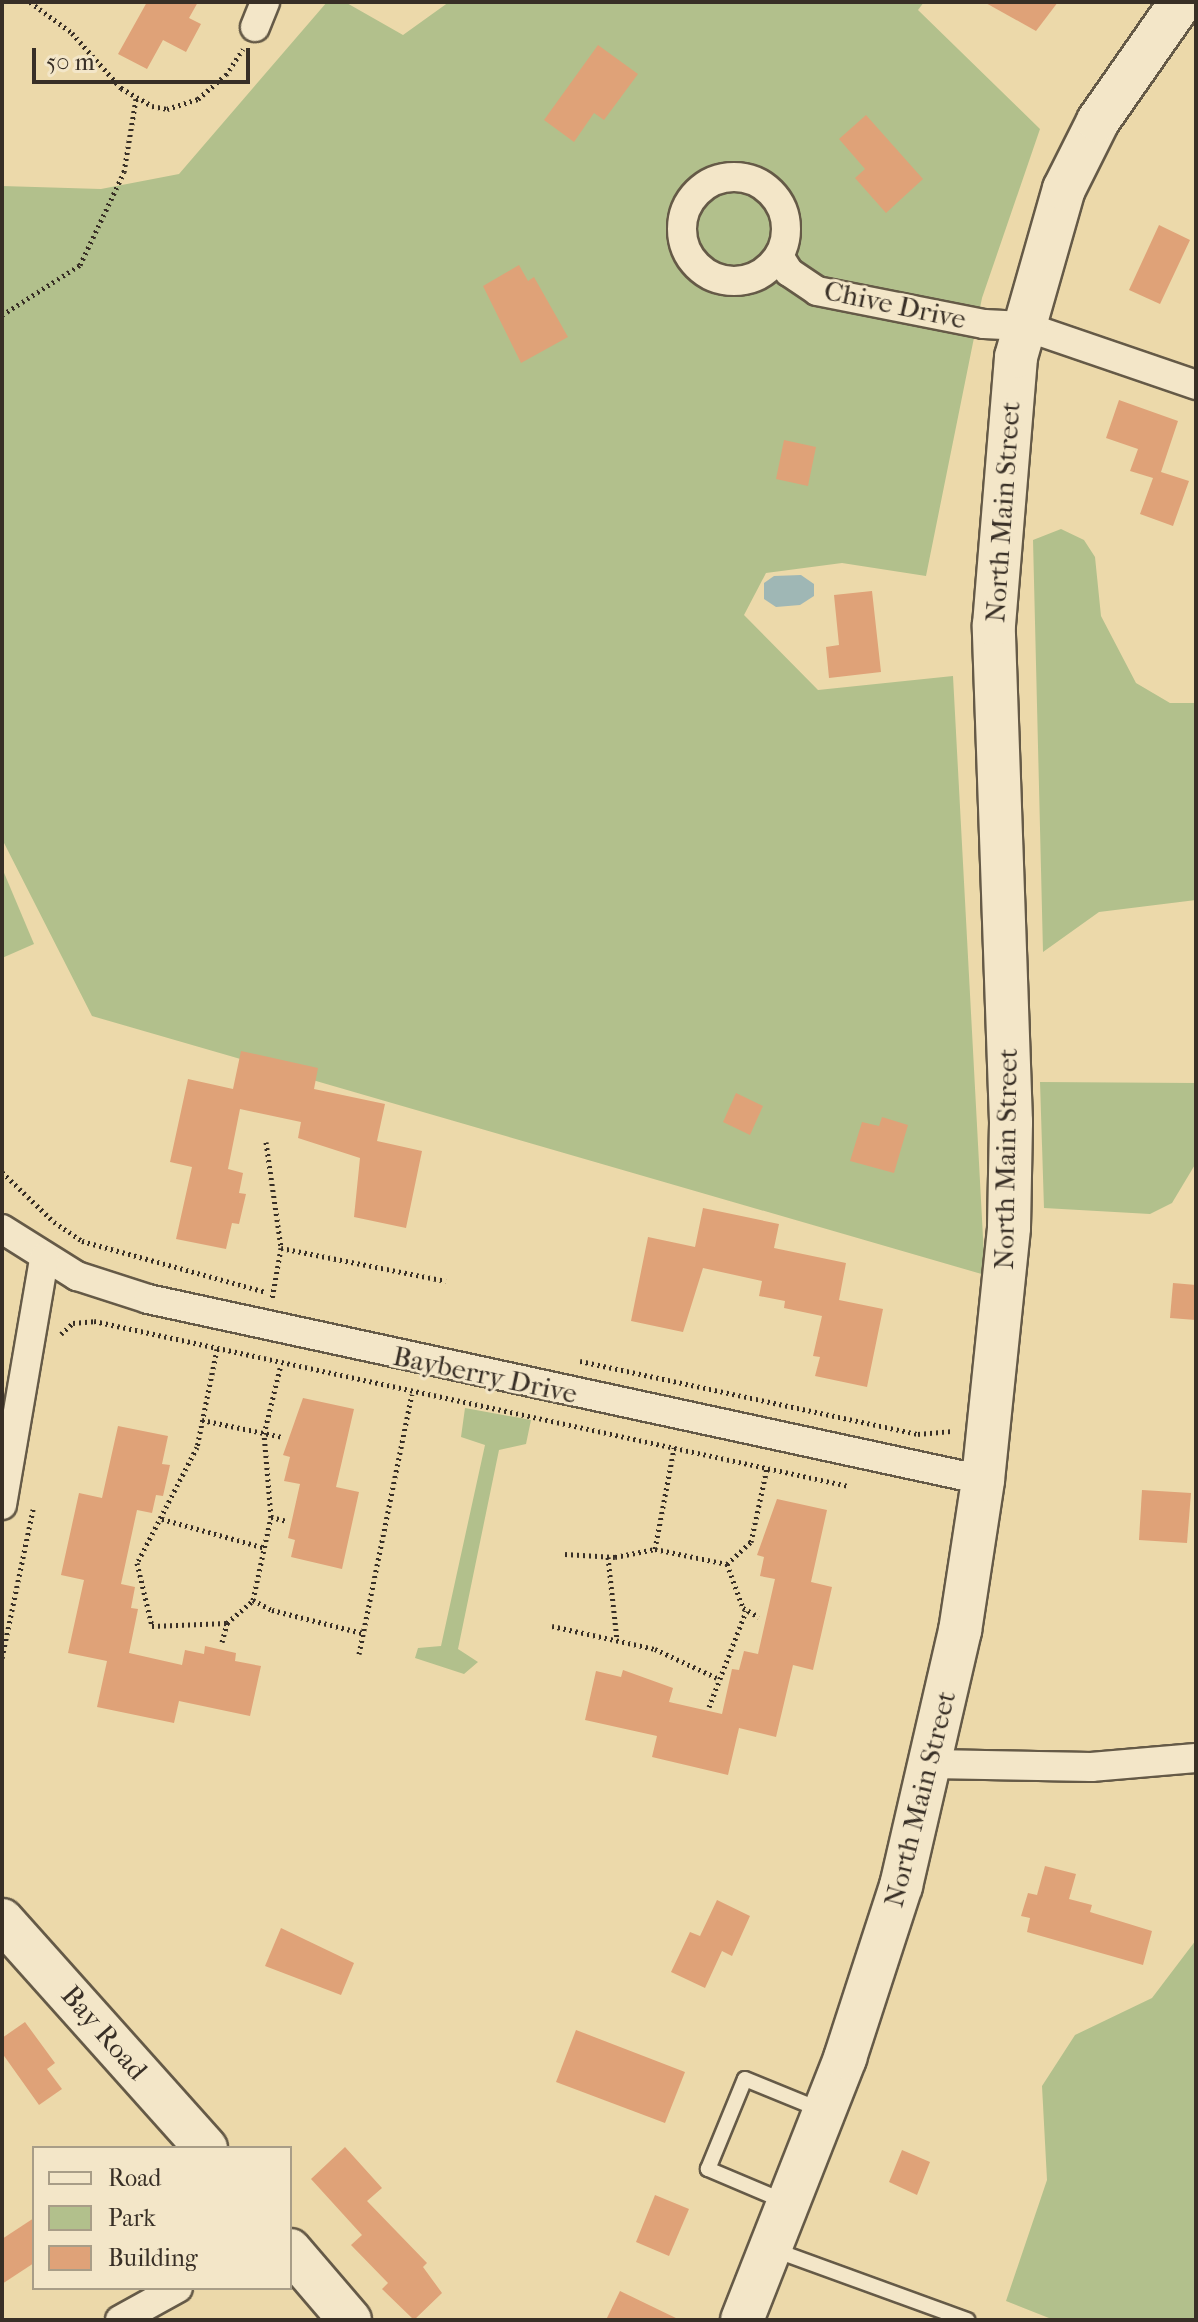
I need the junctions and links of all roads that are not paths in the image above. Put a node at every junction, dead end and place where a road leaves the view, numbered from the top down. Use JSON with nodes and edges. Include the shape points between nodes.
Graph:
{"nodes":[{"id":1,"x":1181,"y":2,"type":"edge"},
{"id":2,"x":779,"y":256,"type":"dead end"},
{"id":3,"x":1024,"y":326,"type":"junction"},
{"id":4,"x":1196,"y":385,"type":"edge"},
{"id":5,"x":2,"y":1229,"type":"edge"},
{"id":6,"x":44,"y":1258,"type":"junction"},
{"id":7,"x":983,"y":1480,"type":"junction"},
{"id":8,"x":2,"y":1505,"type":"edge"},
{"id":9,"x":1196,"y":1758,"type":"edge"},
{"id":10,"x":932,"y":1764,"type":"junction"},
{"id":11,"x":2,"y":1920,"type":"edge"},
{"id":12,"x":825,"y":2111,"type":"junction"},
{"id":13,"x":204,"y":2146,"type":"edge"},
{"id":14,"x":789,"y":2203,"type":"junction"},
{"id":15,"x":770,"y":2248,"type":"junction"},
{"id":16,"x":292,"y":2252,"type":"edge"},
{"id":17,"x":174,"y":2290,"type":"edge"},
{"id":18,"x":120,"y":2320,"type":"edge"},
{"id":19,"x":350,"y":2320,"type":"edge"},
{"id":20,"x":742,"y":2320,"type":"edge"},
{"id":21,"x":967,"y":2320,"type":"edge"}],
"edges":[{"from":1,"to":3,"type":"main road","name":"North Main Street","via":[[1098,121],[1064,189]]},
{"from":2,"to":3,"type":"street","name":"Chive Drive","via":[[789,272],[817,291],[984,324]]},
{"from":3,"to":4,"type":"street","name":"Chive Drive"},
{"from":3,"to":7,"type":"main road","name":"North Main Street","via":[[1010,390],[994,625],[1011,1137],[1009,1227]]},
{"from":5,"to":6,"type":"street","name":"Bayberry Drive"},
{"from":6,"to":7,"type":"street","name":"Bayberry Drive","via":[[94,1283],[160,1302]]},
{"from":6,"to":8,"type":"street"},
{"from":7,"to":10,"type":"main road","name":"North Main Street","via":[[960,1631]]},
{"from":9,"to":10,"type":"street","via":[[1091,1767]]},
{"from":10,"to":12,"type":"main road","name":"North Main Street","via":[[875,1973]]},
{"from":11,"to":13,"type":"main road","name":"Bay Road"},
{"from":12,"to":14,"type":"main road","name":"North Main Street"},
{"from":12,"to":14,"type":"lane","via":[[745,2079],[708,2169]]},
{"from":14,"to":15,"type":"main road","name":"North Main Street"},
{"from":15,"to":20,"type":"main road","name":"North Main Street"},
{"from":15,"to":21,"type":"lane"},
{"from":16,"to":19,"type":"main road"},
{"from":17,"to":18,"type":"street"}]}
